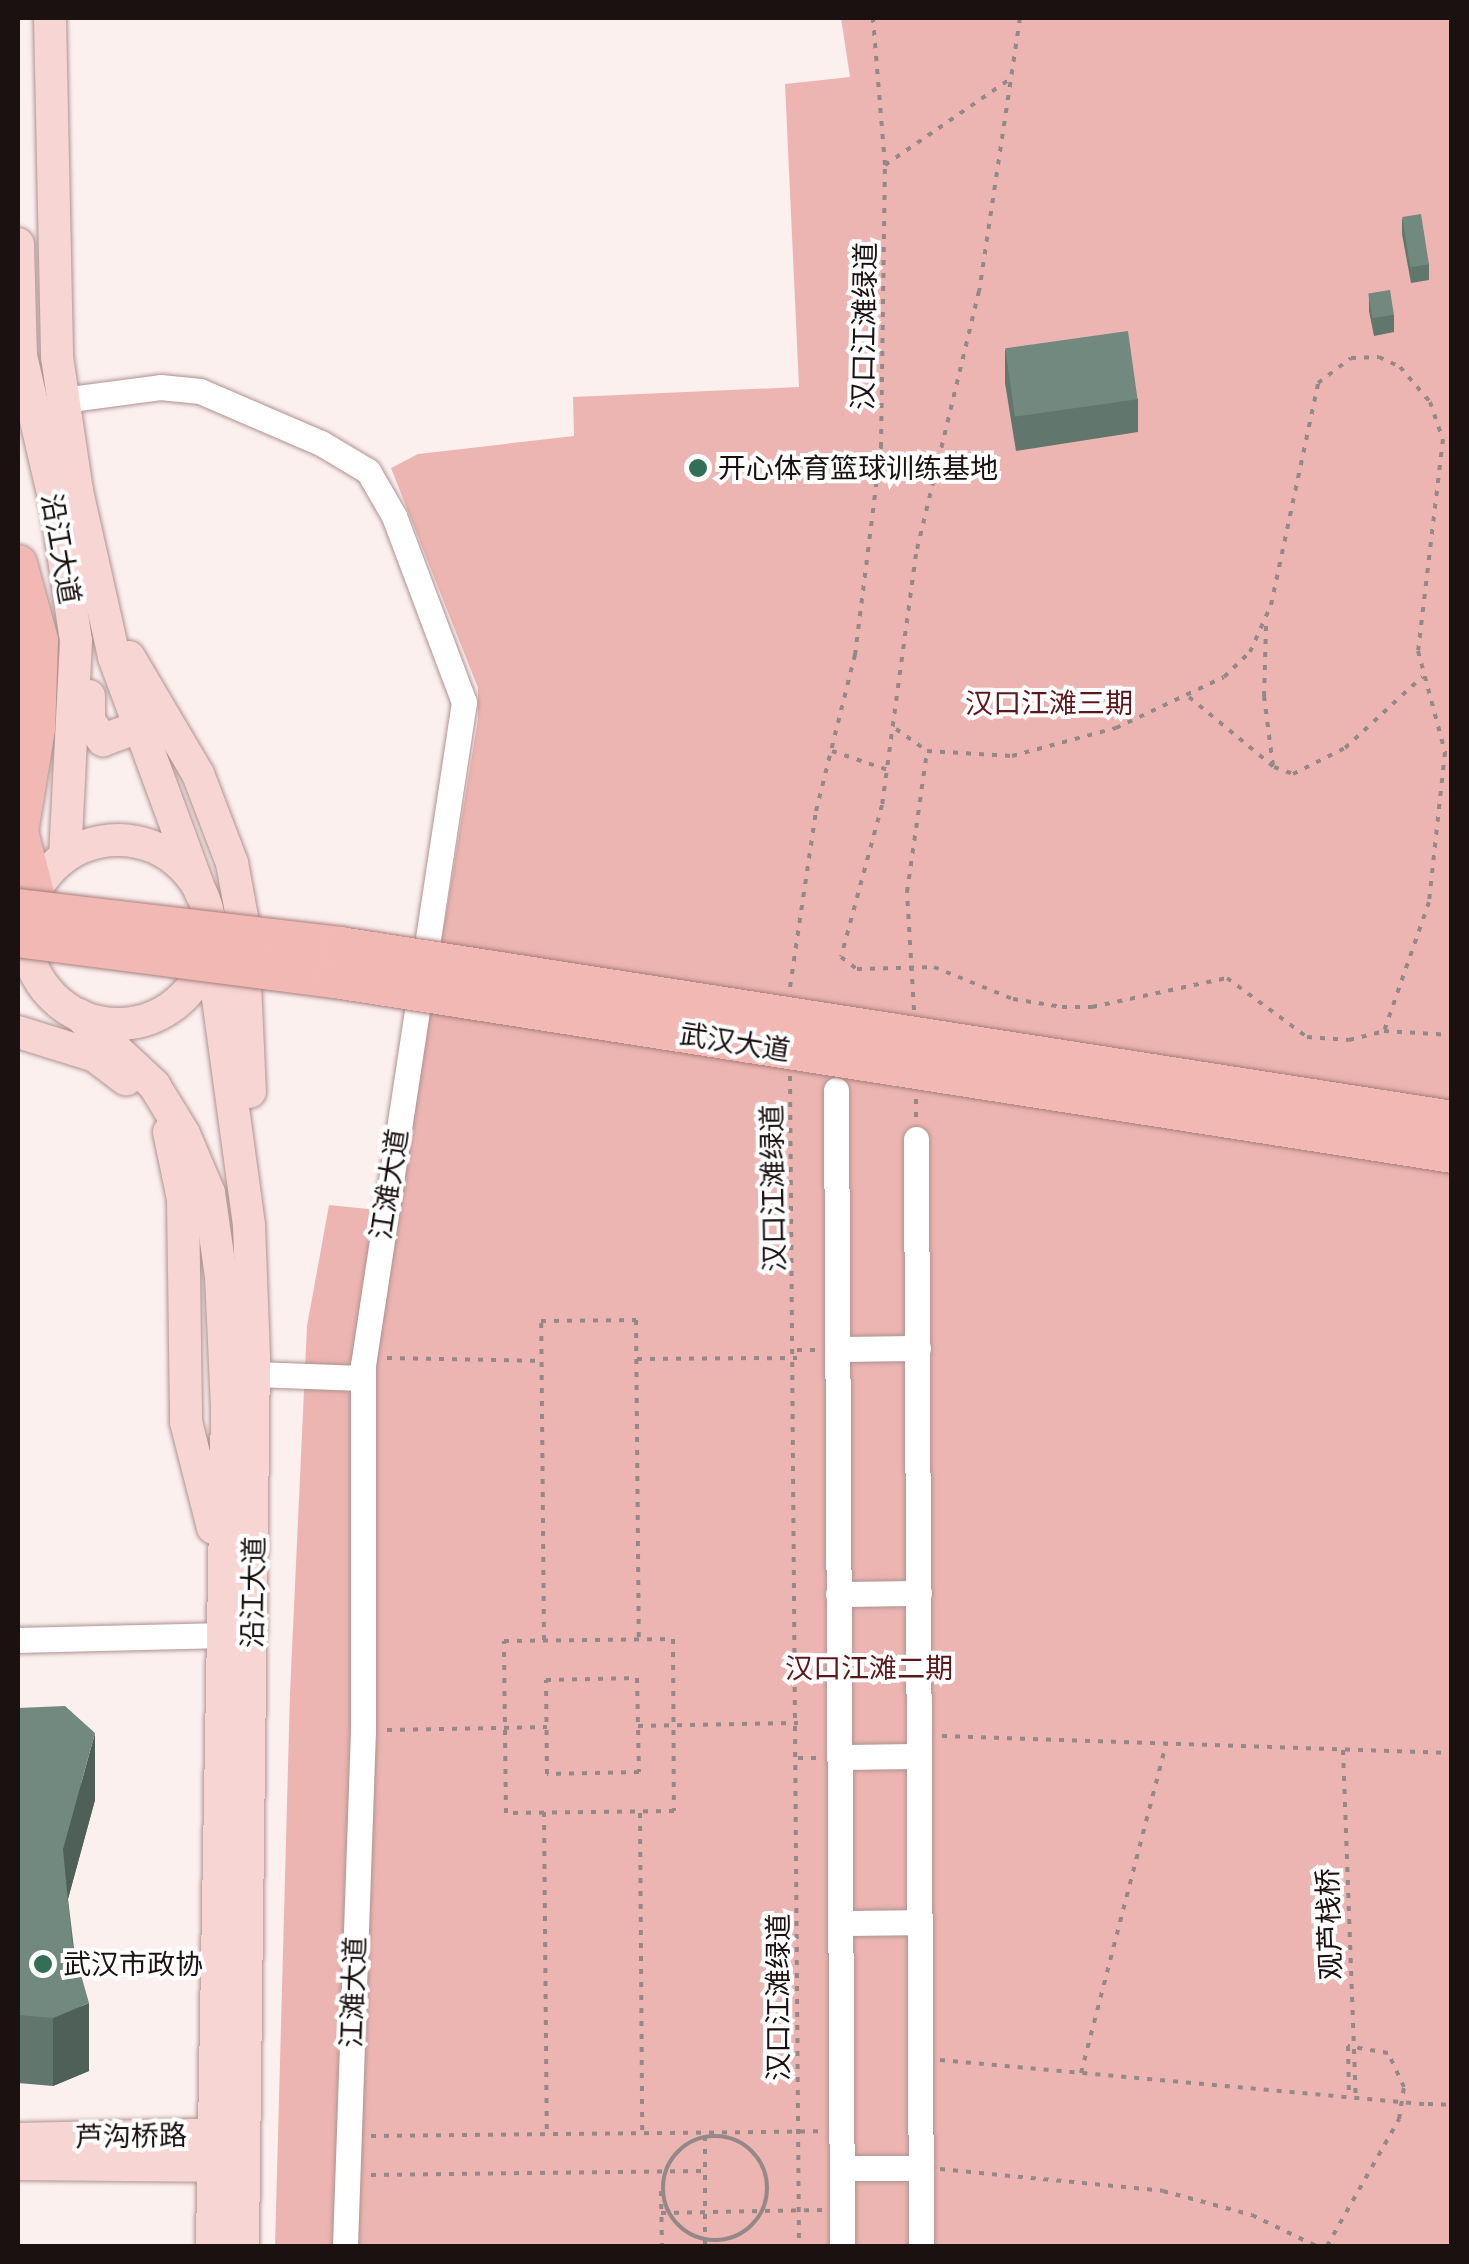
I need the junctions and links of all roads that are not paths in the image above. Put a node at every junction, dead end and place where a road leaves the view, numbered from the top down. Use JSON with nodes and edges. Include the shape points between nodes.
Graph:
{"nodes":[{"id":1,"x":50,"y":18,"type":"edge"},
{"id":2,"x":18,"y":244,"type":"edge"},
{"id":3,"x":63,"y":400,"type":"junction"},
{"id":4,"x":23,"y":410,"type":"edge"},
{"id":5,"x":18,"y":564,"type":"edge"},
{"id":6,"x":102,"y":612,"type":"junction"},
{"id":7,"x":76,"y":641,"type":"junction"},
{"id":8,"x":139,"y":728,"type":"junction"},
{"id":9,"x":18,"y":832,"type":"edge"},
{"id":10,"x":66,"y":847,"type":"junction"},
{"id":11,"x":202,"y":893,"type":"junction"},
{"id":12,"x":26,"y":901,"type":"edge"},
{"id":13,"x":18,"y":938,"type":"edge"},
{"id":14,"x":210,"y":940,"type":"junction"},
{"id":15,"x":79,"y":1016,"type":"junction"},
{"id":16,"x":18,"y":1032,"type":"edge"},
{"id":17,"x":154,"y":1085,"type":"junction"},
{"id":18,"x":836,"y":1090,"type":"dead end"},
{"id":19,"x":166,"y":1119,"type":"junction"},
{"id":20,"x":1452,"y":1120,"type":"edge"},
{"id":21,"x":916,"y":1140,"type":"road end"},
{"id":22,"x":1452,"y":1154,"type":"edge"},
{"id":23,"x":248,"y":1226,"type":"junction"},
{"id":24,"x":918,"y":1348,"type":"junction"},
{"id":25,"x":837,"y":1349,"type":"junction"},
{"id":26,"x":254,"y":1365,"type":"junction"},
{"id":27,"x":364,"y":1367,"type":"junction"},
{"id":28,"x":224,"y":1571,"type":"junction"},
{"id":29,"x":919,"y":1593,"type":"junction"},
{"id":30,"x":838,"y":1594,"type":"junction"},
{"id":31,"x":224,"y":1634,"type":"junction"},
{"id":32,"x":18,"y":1640,"type":"edge"},
{"id":33,"x":920,"y":1756,"type":"junction"},
{"id":34,"x":840,"y":1757,"type":"junction"},
{"id":35,"x":919,"y":1922,"type":"junction"},
{"id":36,"x":840,"y":1923,"type":"junction"},
{"id":37,"x":18,"y":2139,"type":"edge"},
{"id":38,"x":229,"y":2150,"type":"junction"},
{"id":39,"x":18,"y":2164,"type":"edge"},
{"id":40,"x":842,"y":2168,"type":"junction"},
{"id":41,"x":920,"y":2168,"type":"junction"},
{"id":42,"x":212,"y":2246,"type":"edge"},
{"id":43,"x":243,"y":2246,"type":"edge"},
{"id":44,"x":345,"y":2246,"type":"edge"},
{"id":45,"x":842,"y":2246,"type":"edge"},
{"id":46,"x":921,"y":2246,"type":"edge"}],
"edges":[{"from":1,"to":3,"type":"main road","name":"沿江大道"},
{"from":2,"to":4,"type":"main road","name":"沿江大道"},
{"from":3,"to":6,"type":"main road","name":"沿江大道"},
{"from":3,"to":27,"type":"street","name":"江滩大道","via":[[160,387],[200,392],[346,455],[378,482],[462,686]]},
{"from":4,"to":7,"type":"main road","name":"沿江大道","via":[[56,511]]},
{"from":5,"to":9,"type":"highway","via":[[36,618],[36,729]]},
{"from":6,"to":8,"type":"main road"},
{"from":6,"to":23,"type":"main road","via":[[202,784],[240,892],[251,1110]]},
{"from":7,"to":8,"type":"main road","via":[[91,667],[87,715],[95,733],[112,740]]},
{"from":7,"to":10,"type":"main road","name":"沿江大道"},
{"from":8,"to":11,"type":"main road"},
{"from":9,"to":10,"type":"main road"},
{"from":9,"to":12,"type":"highway"},
{"from":10,"to":11,"type":"main road","via":[[142,844],[171,857]]},
{"from":10,"to":12,"type":"main road"},
{"from":11,"to":14,"type":"main road"},
{"from":12,"to":15,"type":"main road","via":[[34,971],[53,998]]},
{"from":12,"to":20,"type":"highway","name":"武汉大道","bridge":true},
{"from":13,"to":22,"type":"highway","name":"武汉大道","bridge":true,"via":[[335,979]]},
{"from":14,"to":15,"type":"main road","via":[[202,971],[171,1007],[126,1024]]},
{"from":14,"to":23,"type":"main road","name":"沿江大道"},
{"from":15,"to":17,"type":"main road","name":"沿江大道"},
{"from":16,"to":19,"type":"main road","via":[[95,1056]]},
{"from":17,"to":19,"type":"main road"},
{"from":17,"to":28,"type":"main road","name":"沿江大道","via":[[199,1164],[216,1226],[227,1381]]},
{"from":18,"to":25,"type":"street"},
{"from":19,"to":28,"type":"main road","via":[[183,1199],[186,1422]]},
{"from":21,"to":24,"type":"street"},
{"from":23,"to":26,"type":"main road","name":"沿江大道"},
{"from":24,"to":25,"type":"street"},
{"from":24,"to":29,"type":"street"},
{"from":25,"to":30,"type":"street"},
{"from":26,"to":27,"type":"street"},
{"from":26,"to":38,"type":"main road","name":"沿江大道"},
{"from":27,"to":44,"type":"street","name":"江滩大道","via":[[363,1730]]},
{"from":28,"to":31,"type":"main road","name":"沿江大道"},
{"from":29,"to":30,"type":"street"},
{"from":29,"to":33,"type":"street"},
{"from":30,"to":34,"type":"street"},
{"from":31,"to":32,"type":"street"},
{"from":31,"to":38,"type":"main road","name":"沿江大道"},
{"from":33,"to":34,"type":"street"},
{"from":33,"to":35,"type":"street"},
{"from":34,"to":36,"type":"street"},
{"from":35,"to":36,"type":"street"},
{"from":35,"to":41,"type":"street"},
{"from":36,"to":40,"type":"street"},
{"from":37,"to":38,"type":"main road","name":"芦沟桥路"},
{"from":38,"to":39,"type":"main road","name":"芦沟桥路"},
{"from":38,"to":42,"type":"main road","name":"沿江大道"},
{"from":38,"to":43,"type":"main road","name":"沿江大道"},
{"from":40,"to":41,"type":"street"},
{"from":40,"to":45,"type":"street"},
{"from":41,"to":46,"type":"street"}]}
